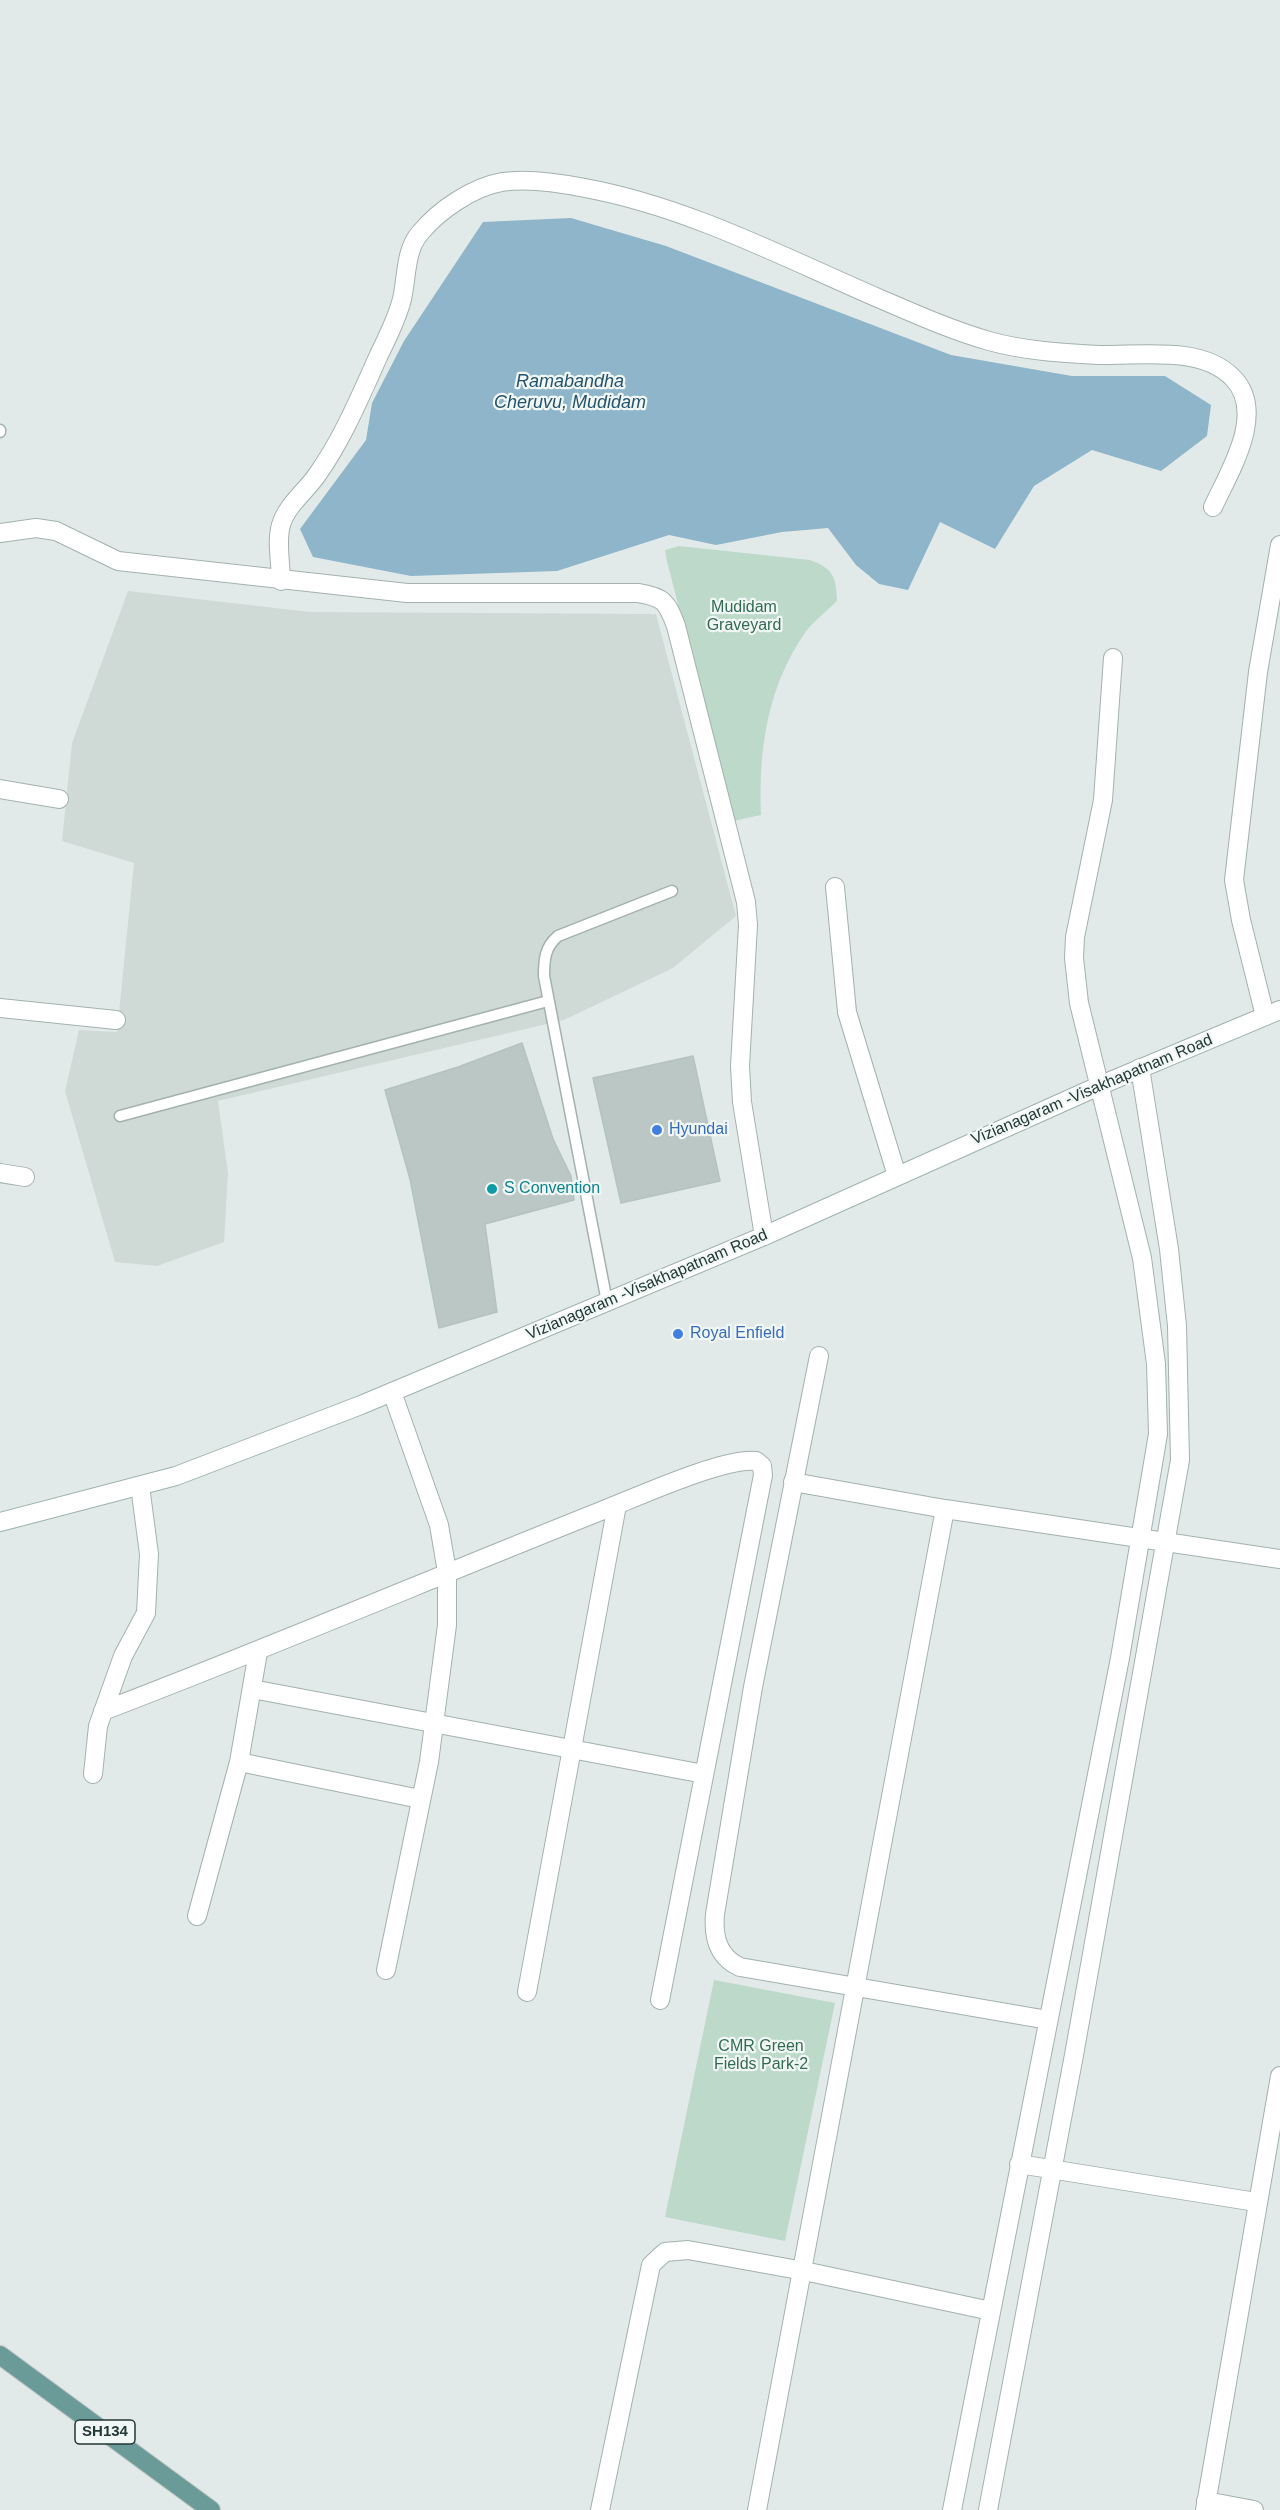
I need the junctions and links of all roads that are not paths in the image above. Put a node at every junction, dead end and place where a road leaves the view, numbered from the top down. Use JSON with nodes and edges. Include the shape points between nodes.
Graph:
{"nodes":[{"id":1,"x":1213,"y":507,"type":"dead end"},
{"id":2,"x":0,"y":533,"type":"edge"},
{"id":3,"x":1280,"y":545,"type":"edge"},
{"id":4,"x":281,"y":581,"type":"junction"},
{"id":5,"x":1113,"y":658,"type":"dead end"},
{"id":6,"x":0,"y":789,"type":"edge"},
{"id":7,"x":59,"y":799,"type":"dead end"},
{"id":8,"x":835,"y":887,"type":"dead end"},
{"id":9,"x":672,"y":891,"type":"dead end"},
{"id":10,"x":548,"y":1002,"type":"junction"},
{"id":11,"x":0,"y":1008,"type":"edge"},
{"id":12,"x":1273,"y":1013,"type":"edge"},
{"id":13,"x":116,"y":1020,"type":"dead end"},
{"id":14,"x":1140,"y":1068,"type":"junction"},
{"id":15,"x":1101,"y":1084,"type":"junction"},
{"id":16,"x":120,"y":1116,"type":"dead end"},
{"id":17,"x":0,"y":1173,"type":"edge"},
{"id":18,"x":897,"y":1176,"type":"junction"},
{"id":19,"x":24,"y":1177,"type":"dead end"},
{"id":20,"x":764,"y":1236,"type":"junction"},
{"id":21,"x":607,"y":1302,"type":"junction"},
{"id":22,"x":819,"y":1356,"type":"dead end"},
{"id":23,"x":392,"y":1392,"type":"junction"},
{"id":24,"x":793,"y":1482,"type":"junction"},
{"id":25,"x":140,"y":1486,"type":"junction"},
{"id":26,"x":617,"y":1505,"type":"junction"},
{"id":27,"x":945,"y":1509,"type":"junction"},
{"id":28,"x":0,"y":1522,"type":"edge"},
{"id":29,"x":1141,"y":1539,"type":"junction"},
{"id":30,"x":1167,"y":1542,"type":"junction"},
{"id":31,"x":1280,"y":1559,"type":"edge"},
{"id":32,"x":447,"y":1572,"type":"junction"},
{"id":33,"x":258,"y":1652,"type":"junction"},
{"id":34,"x":252,"y":1689,"type":"junction"},
{"id":35,"x":104,"y":1711,"type":"junction"},
{"id":36,"x":434,"y":1722,"type":"junction"},
{"id":37,"x":573,"y":1750,"type":"junction"},
{"id":38,"x":239,"y":1762,"type":"junction"},
{"id":39,"x":93,"y":1774,"type":"dead end"},
{"id":40,"x":704,"y":1774,"type":"junction"},
{"id":41,"x":420,"y":1798,"type":"junction"},
{"id":42,"x":197,"y":1916,"type":"dead end"},
{"id":43,"x":386,"y":1970,"type":"dead end"},
{"id":44,"x":854,"y":1989,"type":"junction"},
{"id":45,"x":527,"y":1992,"type":"dead end"},
{"id":46,"x":660,"y":2000,"type":"dead end"},
{"id":47,"x":1048,"y":2020,"type":"junction"},
{"id":48,"x":1280,"y":2076,"type":"edge"},
{"id":49,"x":1019,"y":2164,"type":"junction"},
{"id":50,"x":1052,"y":2169,"type":"junction"},
{"id":51,"x":1256,"y":2202,"type":"junction"},
{"id":52,"x":804,"y":2271,"type":"junction"},
{"id":53,"x":991,"y":2311,"type":"junction"},
{"id":54,"x":0,"y":2355,"type":"edge"},
{"id":55,"x":1206,"y":2506,"type":"edge"},
{"id":56,"x":211,"y":2510,"type":"edge"},
{"id":57,"x":600,"y":2510,"type":"edge"},
{"id":58,"x":757,"y":2510,"type":"edge"},
{"id":59,"x":952,"y":2510,"type":"edge"},
{"id":60,"x":988,"y":2510,"type":"edge"},
{"id":61,"x":1254,"y":2510,"type":"edge"}],
"edges":[{"from":1,"to":4,"type":"street","via":[[1238,451],[1246,414],[1241,388],[1227,371],[1212,364],[1163,353],[1104,355],[1005,345],[928,320],[671,210],[568,185],[504,182],[487,186],[454,204],[413,244],[392,327],[341,437],[281,525]]},
{"from":2,"to":4,"type":"street","via":[[36,528],[56,531],[118,561]]},
{"from":3,"to":12,"type":"street","via":[[1257,672],[1234,880],[1241,920]]},
{"from":4,"to":20,"type":"street","via":[[407,593],[638,593],[662,599],[669,609],[746,902],[740,1066],[742,1102]]},
{"from":5,"to":15,"type":"street","via":[[1103,800],[1074,958],[1079,1003]]},
{"from":6,"to":7,"type":"street"},
{"from":8,"to":18,"type":"street","via":[[848,1012]]},
{"from":9,"to":10,"type":"lane","via":[[558,936],[550,943],[544,961]]},
{"from":10,"to":16,"type":"lane"},
{"from":10,"to":21,"type":"lane"},
{"from":11,"to":13,"type":"street"},
{"from":12,"to":14,"type":"street","name":"Vizianagaram -Visakhapatnam Road"},
{"from":14,"to":15,"type":"street","name":"Vizianagaram -Visakhapatnam Road"},
{"from":14,"to":30,"type":"street","via":[[1169,1249],[1177,1326],[1180,1460]]},
{"from":15,"to":18,"type":"street","name":"Vizianagaram -Visakhapatnam Road"},
{"from":15,"to":29,"type":"street","via":[[1142,1258],[1156,1364],[1158,1434]]},
{"from":17,"to":19,"type":"street"},
{"from":18,"to":20,"type":"street","name":"Vizianagaram -Visakhapatnam Road"},
{"from":20,"to":21,"type":"street","name":"Vizianagaram -Visakhapatnam Road"},
{"from":21,"to":23,"type":"street","name":"Vizianagaram -Visakhapatnam Road"},
{"from":22,"to":24,"type":"street"},
{"from":23,"to":25,"type":"street","name":"Vizianagaram -Visakhapatnam Road","via":[[176,1476]]},
{"from":23,"to":32,"type":"street","via":[[438,1525]]},
{"from":24,"to":27,"type":"street"},
{"from":24,"to":44,"type":"street","via":[[753,1687],[714,1931],[722,1954],[740,1967]]},
{"from":25,"to":28,"type":"street","name":"Vizianagaram -Visakhapatnam Road"},
{"from":25,"to":35,"type":"street","via":[[149,1554],[146,1613],[123,1656]]},
{"from":26,"to":32,"type":"street"},
{"from":26,"to":37,"type":"street"},
{"from":26,"to":40,"type":"street","via":[[732,1462],[748,1460],[762,1466]]},
{"from":27,"to":29,"type":"street"},
{"from":27,"to":44,"type":"street"},
{"from":29,"to":30,"type":"street"},
{"from":29,"to":47,"type":"street"},
{"from":30,"to":31,"type":"street"},
{"from":30,"to":50,"type":"street"},
{"from":32,"to":33,"type":"street"},
{"from":32,"to":36,"type":"street","via":[[447,1625]]},
{"from":33,"to":34,"type":"street"},
{"from":33,"to":35,"type":"street"},
{"from":34,"to":36,"type":"street"},
{"from":34,"to":38,"type":"street"},
{"from":35,"to":39,"type":"street","via":[[94,1749]]},
{"from":36,"to":37,"type":"street"},
{"from":36,"to":41,"type":"street"},
{"from":37,"to":40,"type":"street"},
{"from":37,"to":45,"type":"street"},
{"from":38,"to":41,"type":"street"},
{"from":38,"to":42,"type":"street"},
{"from":40,"to":46,"type":"street"},
{"from":41,"to":43,"type":"street"},
{"from":44,"to":47,"type":"street"},
{"from":44,"to":52,"type":"street"},
{"from":47,"to":49,"type":"street"},
{"from":48,"to":51,"type":"street"},
{"from":49,"to":50,"type":"street"},
{"from":49,"to":53,"type":"street"},
{"from":50,"to":51,"type":"street"},
{"from":50,"to":60,"type":"street"},
{"from":51,"to":55,"type":"street"},
{"from":52,"to":53,"type":"street"},
{"from":52,"to":57,"type":"street","via":[[688,2250],[658,2256],[651,2265]]},
{"from":52,"to":58,"type":"street"},
{"from":53,"to":59,"type":"street"},
{"from":54,"to":56,"type":"main road","number":"SH134"},
{"from":55,"to":61,"type":"street"}]}
